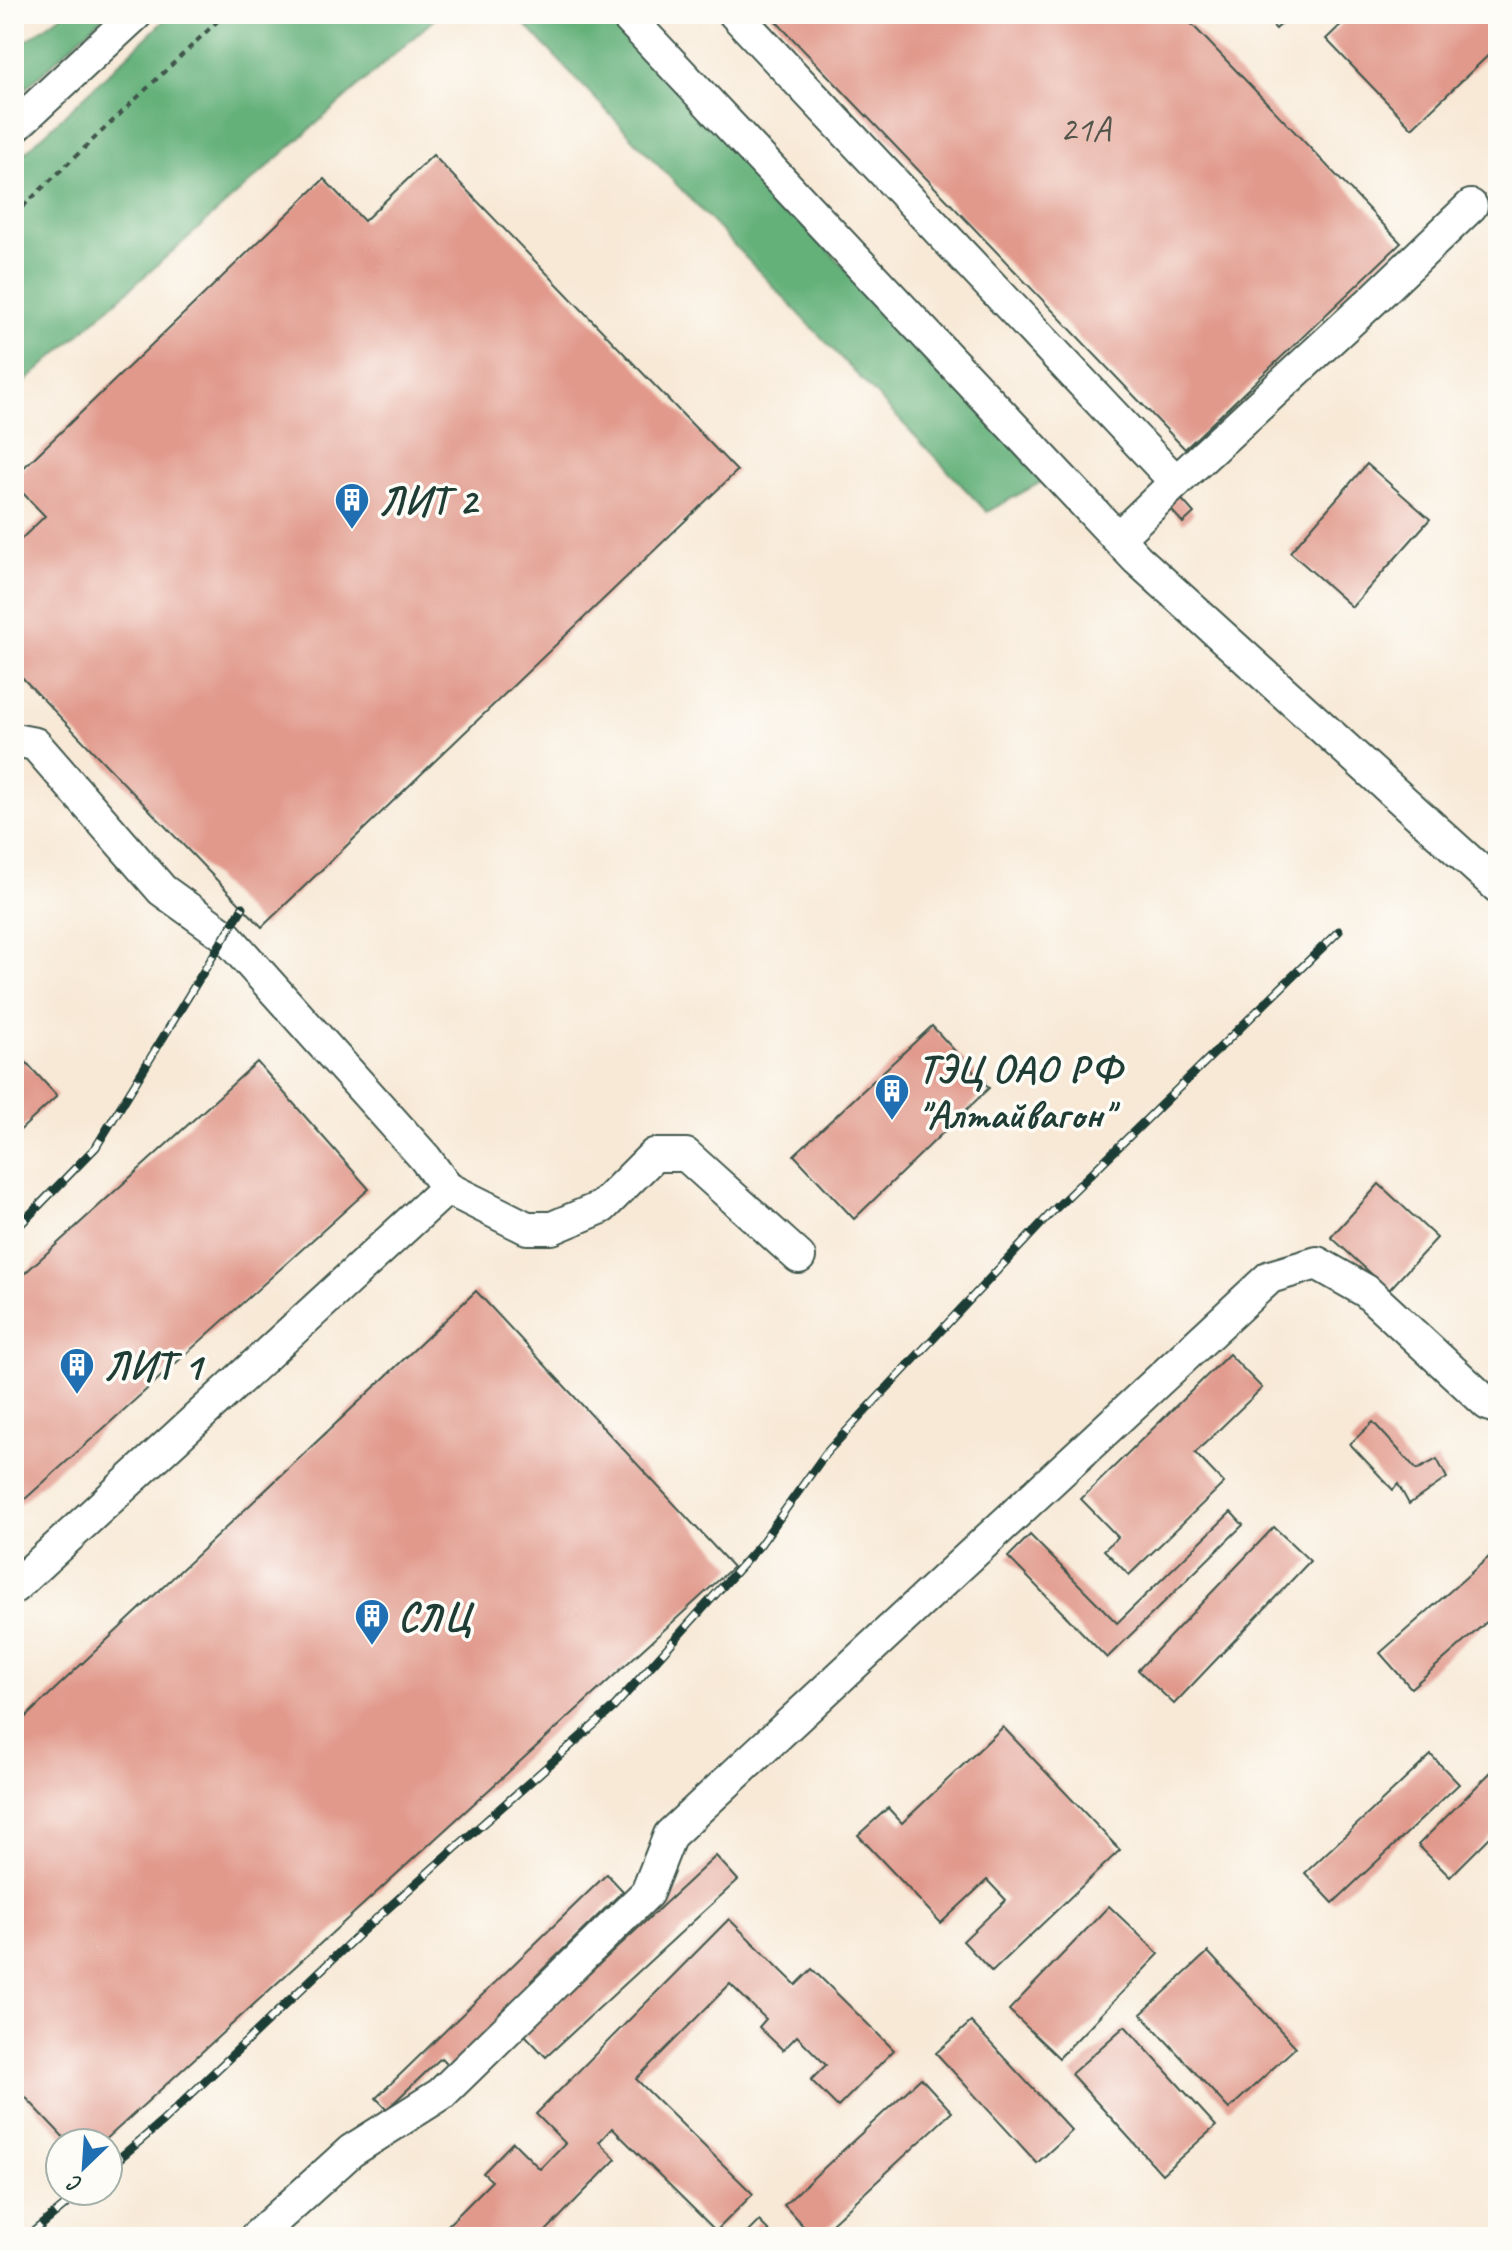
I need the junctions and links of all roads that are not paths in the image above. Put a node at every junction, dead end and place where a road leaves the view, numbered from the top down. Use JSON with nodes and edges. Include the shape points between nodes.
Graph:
{"nodes":[{"id":1,"x":136,"y":14,"type":"edge"},
{"id":2,"x":625,"y":14,"type":"edge"},
{"id":3,"x":735,"y":14,"type":"edge"},
{"id":4,"x":14,"y":127,"type":"edge"},
{"id":5,"x":1471,"y":206,"type":"dead end"},
{"id":6,"x":1176,"y":482,"type":"junction"},
{"id":7,"x":1118,"y":538,"type":"junction"},
{"id":8,"x":14,"y":740,"type":"edge"},
{"id":9,"x":1498,"y":887,"type":"edge"},
{"id":10,"x":447,"y":1188,"type":"junction"},
{"id":11,"x":799,"y":1257,"type":"dead end"},
{"id":12,"x":1498,"y":1408,"type":"edge"},
{"id":13,"x":14,"y":1587,"type":"edge"},
{"id":14,"x":256,"y":2237,"type":"edge"}],
"edges":[{"from":1,"to":4,"type":"street"},
{"from":2,"to":7,"type":"street"},
{"from":3,"to":6,"type":"street"},
{"from":5,"to":6,"type":"street"},
{"from":6,"to":7,"type":"street"},
{"from":7,"to":9,"type":"street"},
{"from":8,"to":10,"type":"street","via":[[35,744],[162,890],[226,936]]},
{"from":10,"to":11,"type":"street","via":[[527,1228],[552,1228],[602,1207],[654,1155],[686,1155]]},
{"from":10,"to":13,"type":"street"},
{"from":12,"to":14,"type":"street","via":[[1354,1284],[1317,1263],[1270,1277],[670,1835],[647,1893],[441,2094],[351,2151]]}]}
